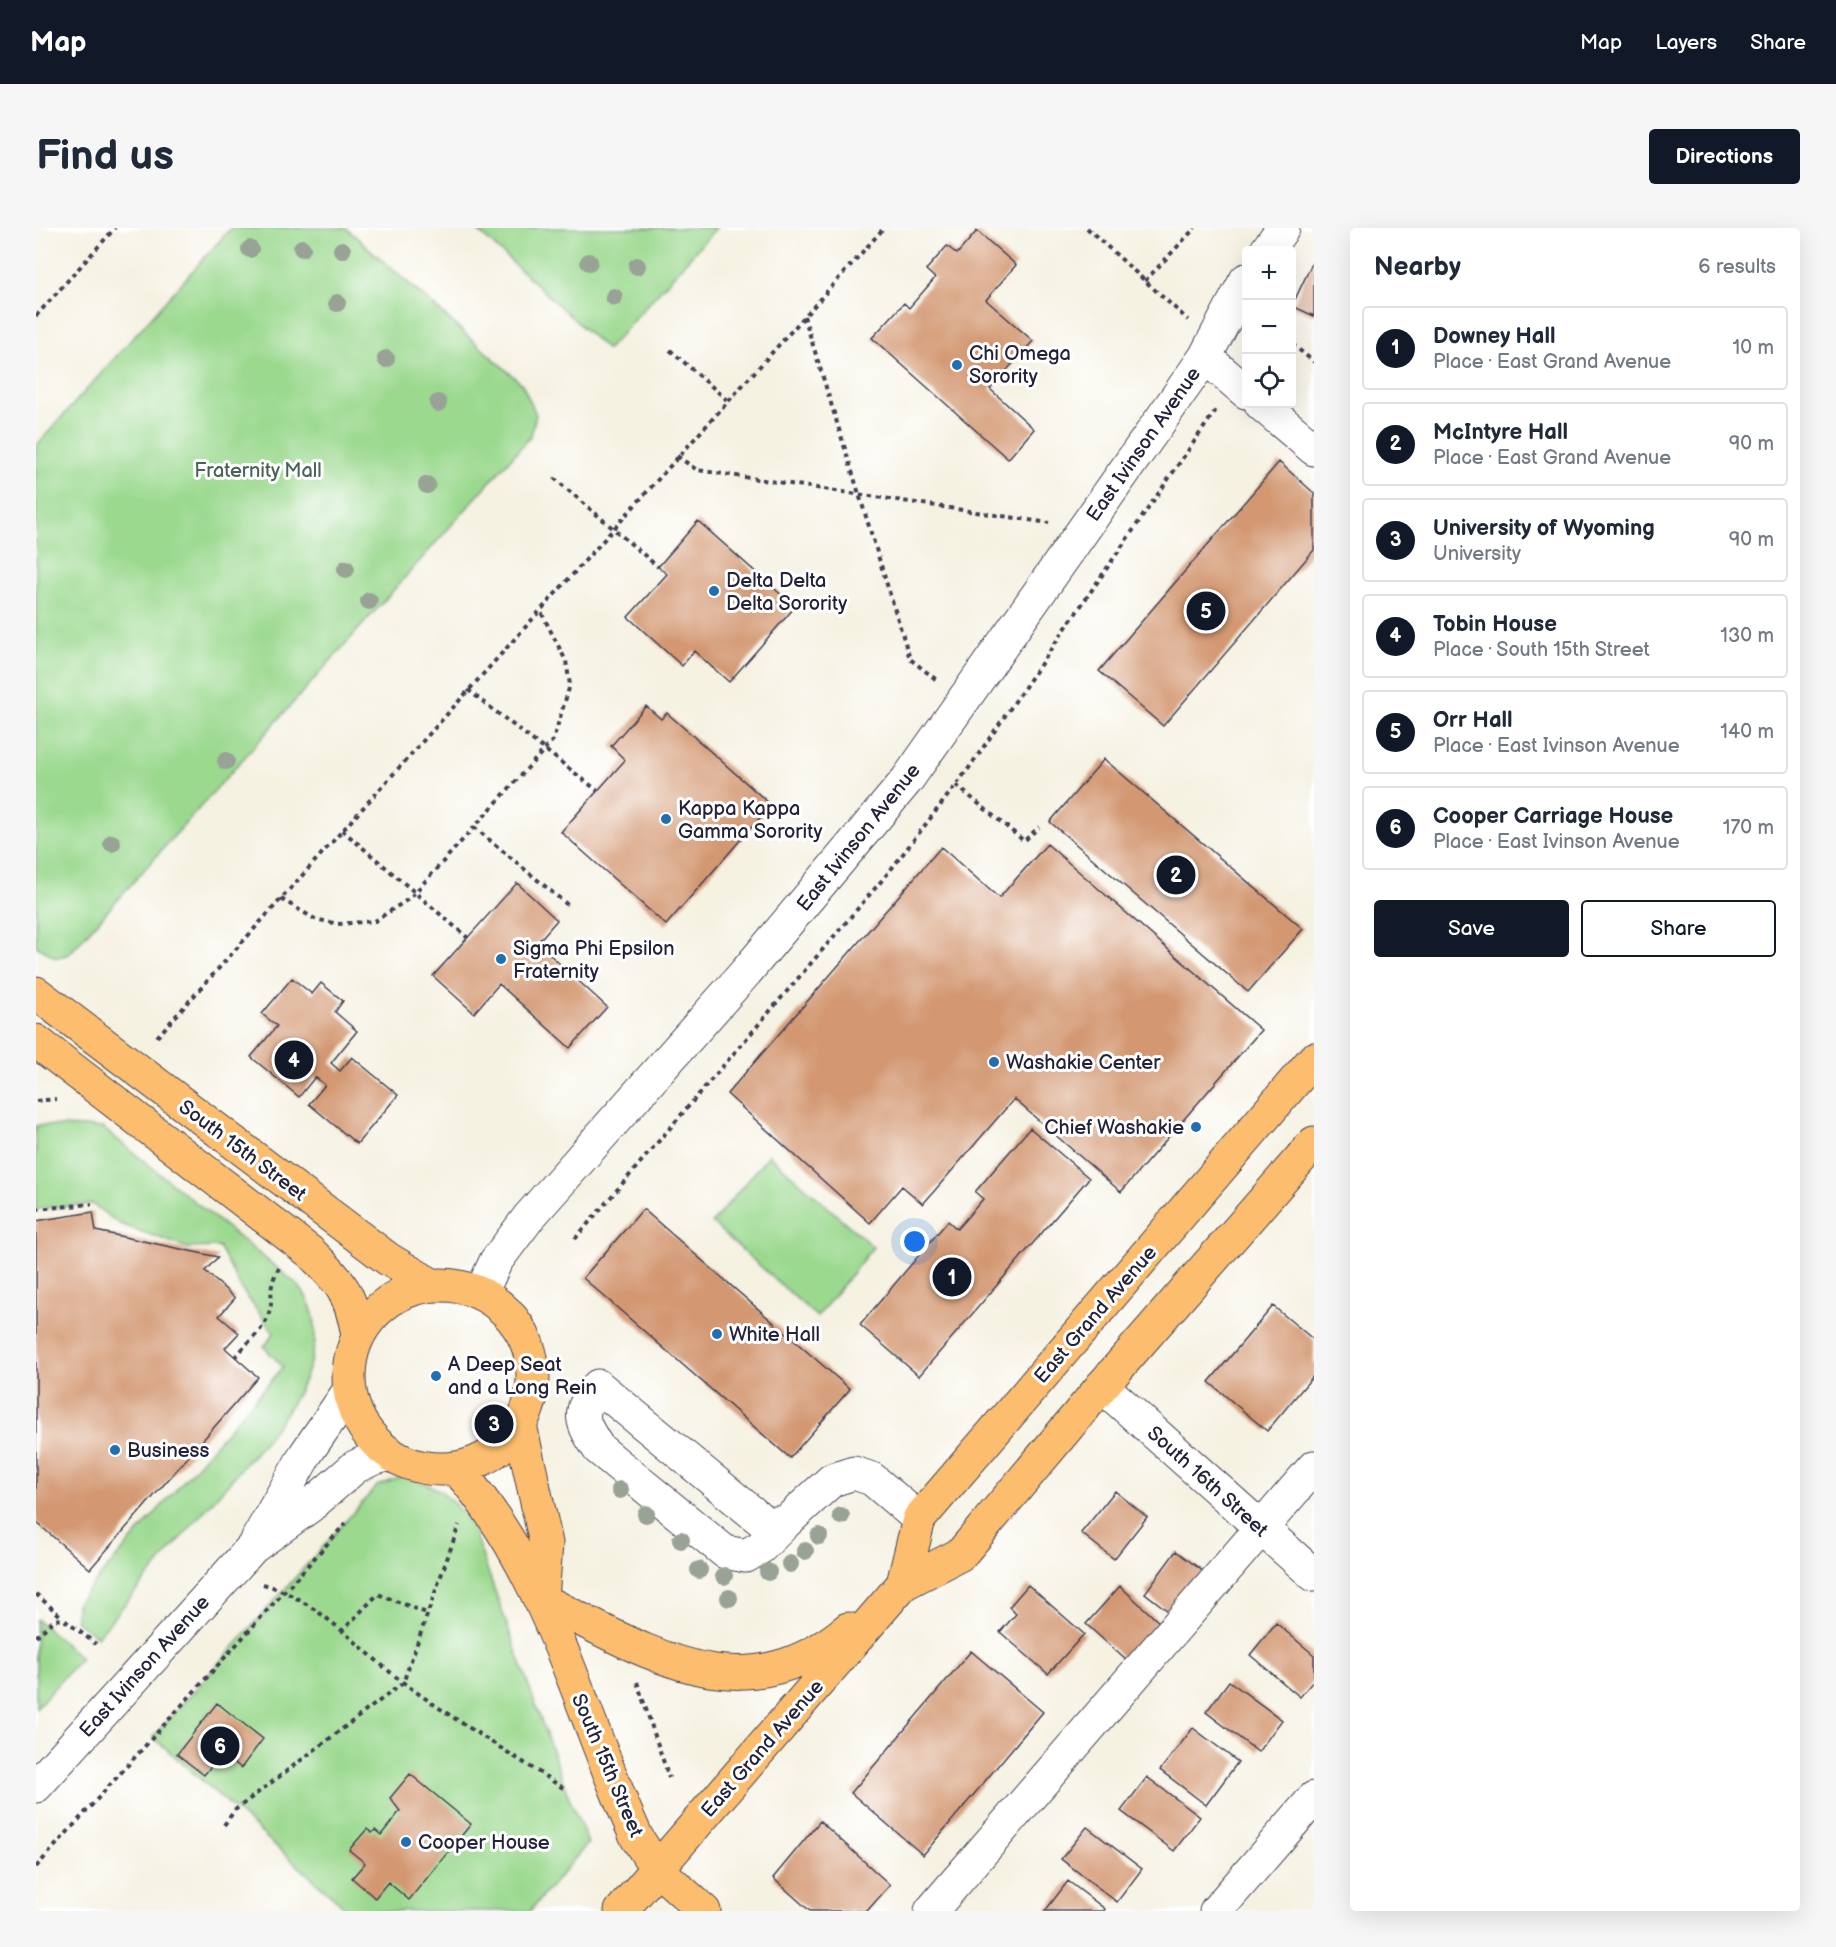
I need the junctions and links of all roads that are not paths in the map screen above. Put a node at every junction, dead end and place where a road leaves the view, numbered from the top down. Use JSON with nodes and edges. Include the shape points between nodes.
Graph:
{"nodes":[{"id":1,"x":1283,"y":228,"type":"edge"},
{"id":2,"x":1270,"y":246,"type":"edge"},
{"id":3,"x":1242,"y":287,"type":"edge"},
{"id":4,"x":1209,"y":349,"type":"junction"},
{"id":5,"x":1242,"y":387,"type":"edge"},
{"id":6,"x":1266,"y":408,"type":"edge"},
{"id":7,"x":1314,"y":449,"type":"edge"},
{"id":8,"x":48,"y":1002,"type":"edge"},
{"id":9,"x":36,"y":1039,"type":"edge"},
{"id":10,"x":1314,"y":1059,"type":"edge"},
{"id":11,"x":1314,"y":1143,"type":"edge"},
{"id":12,"x":430,"y":1284,"type":"junction"},
{"id":13,"x":481,"y":1293,"type":"junction"},
{"id":14,"x":358,"y":1335,"type":"junction"},
{"id":15,"x":1102,"y":1386,"type":"junction"},
{"id":16,"x":349,"y":1391,"type":"junction"},
{"id":17,"x":520,"y":1425,"type":"junction"},
{"id":18,"x":390,"y":1454,"type":"junction"},
{"id":19,"x":456,"y":1467,"type":"junction"},
{"id":20,"x":1314,"y":1467,"type":"edge"},
{"id":21,"x":919,"y":1519,"type":"junction"},
{"id":22,"x":786,"y":1522,"type":"junction"},
{"id":23,"x":1261,"y":1528,"type":"junction"},
{"id":24,"x":253,"y":1547,"type":"junction"},
{"id":25,"x":1314,"y":1575,"type":"edge"},
{"id":26,"x":903,"y":1584,"type":"junction"},
{"id":27,"x":542,"y":1600,"type":"junction"},
{"id":28,"x":36,"y":1786,"type":"edge"},
{"id":29,"x":1314,"y":1798,"type":"edge"},
{"id":30,"x":657,"y":1869,"type":"junction"},
{"id":31,"x":621,"y":1911,"type":"edge"},
{"id":32,"x":704,"y":1911,"type":"edge"},
{"id":33,"x":931,"y":1911,"type":"edge"},
{"id":34,"x":1216,"y":1911,"type":"edge"}],
"edges":[{"from":1,"to":2,"type":"street"},
{"from":3,"to":4,"type":"street","name":"East Ivinson Avenue"},
{"from":4,"to":5,"type":"street"},
{"from":4,"to":13,"type":"street","name":"East Ivinson Avenue","via":[[907,780],[746,972],[529,1216],[496,1261]]},
{"from":6,"to":7,"type":"street"},
{"from":8,"to":9,"type":"street"},
{"from":8,"to":12,"type":"main road","name":"South 15th Street","via":[[388,1259]]},
{"from":9,"to":14,"type":"main road","name":"South 15th Street","via":[[310,1252],[342,1284],[353,1308]]},
{"from":10,"to":21,"type":"main road","name":"East Grand Avenue"},
{"from":11,"to":15,"type":"main road","name":"East Grand Avenue"},
{"from":12,"to":13,"type":"main road","name":"South 15th Street","via":[[460,1286]]},
{"from":12,"to":14,"type":"main road","name":"South 15th Street","via":[[387,1302]]},
{"from":13,"to":17,"type":"main road","name":"South 15th Street","via":[[515,1320],[532,1360],[529,1405]]},
{"from":14,"to":16,"type":"main road","name":"South 15th Street","via":[[348,1368]]},
{"from":15,"to":23,"type":"street","name":"South 16th Street"},
{"from":15,"to":26,"type":"main road","name":"East Grand Avenue","via":[[961,1554]]},
{"from":16,"to":18,"type":"main road","name":"South 15th Street","via":[[366,1432]]},
{"from":16,"to":24,"type":"street","name":"East Ivinson Avenue","via":[[305,1455]]},
{"from":17,"to":19,"type":"main road","name":"South 15th Street","via":[[506,1443],[488,1456]]},
{"from":17,"to":27,"type":"main road","name":"South 15th Street","via":[[546,1543]]},
{"from":18,"to":19,"type":"main road","name":"South 15th Street","via":[[422,1468]]},
{"from":18,"to":24,"type":"street","name":"East Ivinson Avenue","via":[[355,1467]]},
{"from":19,"to":27,"type":"main road","name":"South 15th Street","via":[[489,1510]]},
{"from":20,"to":23,"type":"street"},
{"from":21,"to":22,"type":"street","via":[[873,1479],[854,1473],[832,1480]]},
{"from":21,"to":26,"type":"main road","name":"East Grand Avenue"},
{"from":22,"to":22,"type":"street","via":[[766,1524],[752,1514],[598,1386],[588,1398],[582,1414],[585,1429],[599,1449],[725,1552],[746,1556]]},
{"from":23,"to":25,"type":"street","name":"South 16th Street"},
{"from":23,"to":33,"type":"street"},
{"from":24,"to":28,"type":"street","name":"East Ivinson Avenue"},
{"from":26,"to":27,"type":"main road","via":[[824,1649],[753,1673],[727,1674],[661,1658]]},
{"from":26,"to":30,"type":"main road","name":"East Grand Avenue"},
{"from":27,"to":30,"type":"main road","name":"South 15th Street","via":[[628,1820]]},
{"from":29,"to":34,"type":"street"},
{"from":30,"to":31,"type":"main road","name":"East Grand Avenue"},
{"from":30,"to":32,"type":"main road","name":"South 15th Street"}]}
